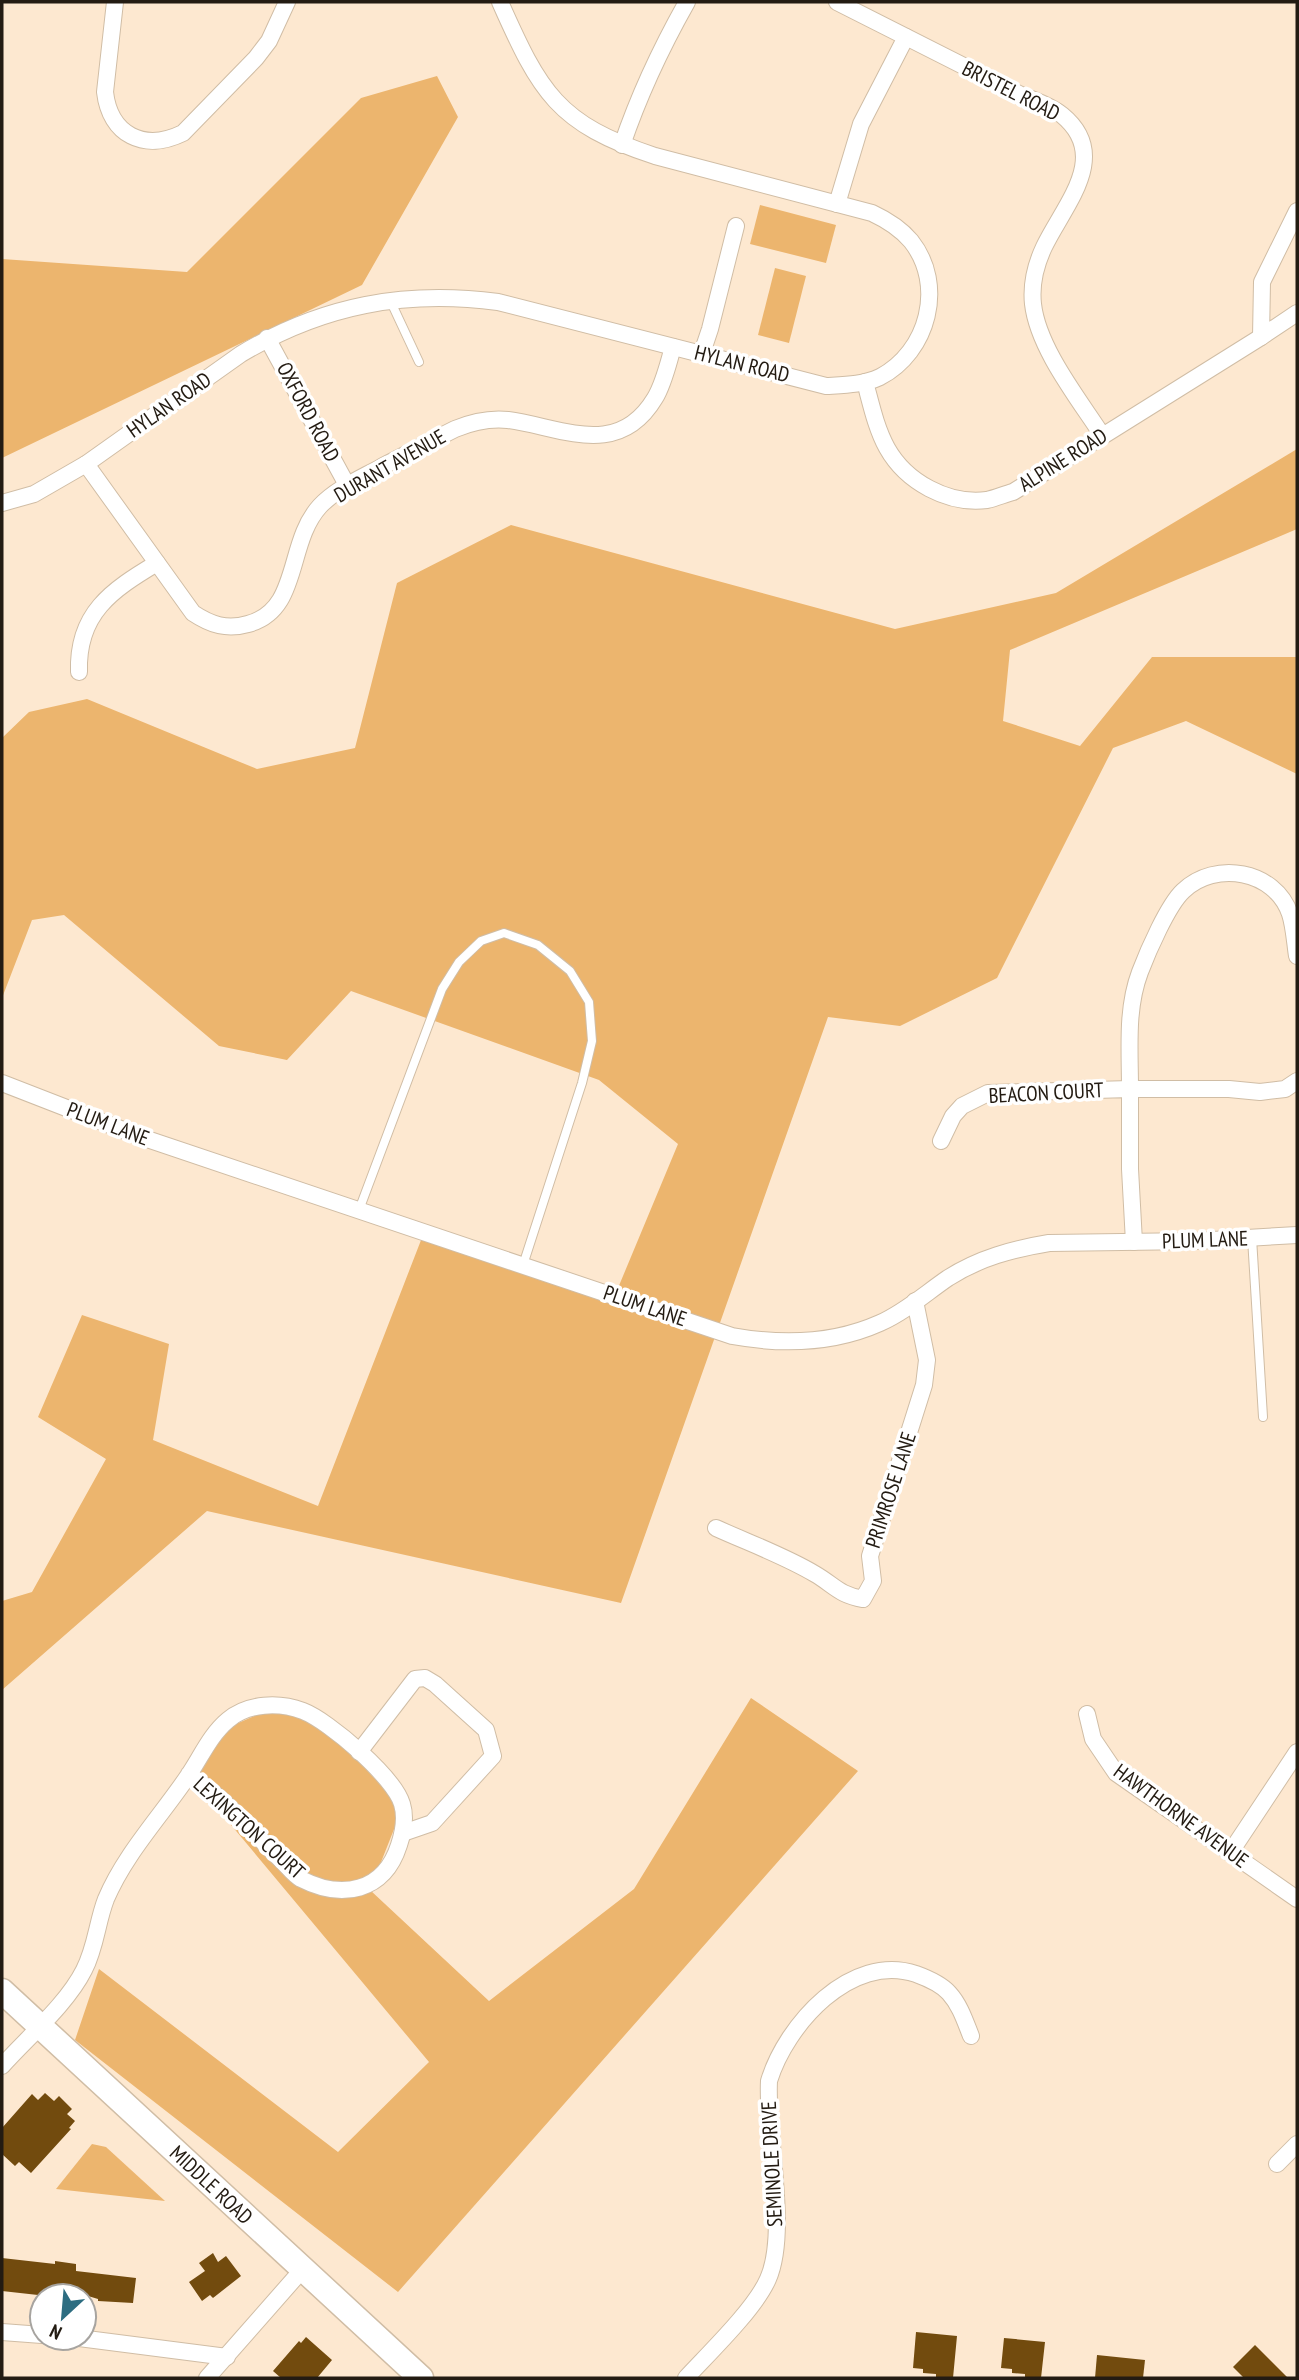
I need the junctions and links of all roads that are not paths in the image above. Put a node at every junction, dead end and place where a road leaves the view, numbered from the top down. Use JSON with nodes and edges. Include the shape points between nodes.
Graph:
{"nodes":[{"id":1,"x":115,"y":2,"type":"edge"},
{"id":2,"x":288,"y":2,"type":"edge"},
{"id":3,"x":500,"y":2,"type":"edge"},
{"id":4,"x":687,"y":2,"type":"edge"},
{"id":5,"x":837,"y":2,"type":"edge"},
{"id":6,"x":905,"y":37,"type":"junction"},
{"id":7,"x":622,"y":145,"type":"junction"},
{"id":8,"x":837,"y":204,"type":"junction"},
{"id":9,"x":1297,"y":211,"type":"edge"},
{"id":10,"x":736,"y":226,"type":"dead end"},
{"id":11,"x":390,"y":300,"type":"junction"},
{"id":12,"x":1297,"y":313,"type":"edge"},
{"id":13,"x":1261,"y":337,"type":"junction"},
{"id":14,"x":267,"y":338,"type":"junction"},
{"id":15,"x":673,"y":347,"type":"junction"},
{"id":16,"x":702,"y":353,"type":"junction"},
{"id":17,"x":419,"y":362,"type":"dead end"},
{"id":18,"x":864,"y":382,"type":"junction"},
{"id":19,"x":1102,"y":435,"type":"junction"},
{"id":20,"x":86,"y":464,"type":"junction"},
{"id":21,"x":347,"y":485,"type":"junction"},
{"id":22,"x":2,"y":503,"type":"edge"},
{"id":23,"x":157,"y":563,"type":"junction"},
{"id":24,"x":79,"y":672,"type":"dead end"},
{"id":25,"x":1297,"y":956,"type":"edge"},
{"id":26,"x":1297,"y":1081,"type":"edge"},
{"id":27,"x":2,"y":1083,"type":"edge"},
{"id":28,"x":1130,"y":1089,"type":"junction"},
{"id":29,"x":941,"y":1140,"type":"dead end"},
{"id":30,"x":359,"y":1210,"type":"junction"},
{"id":31,"x":1297,"y":1235,"type":"edge"},
{"id":32,"x":1252,"y":1238,"type":"junction"},
{"id":33,"x":1134,"y":1242,"type":"junction"},
{"id":34,"x":523,"y":1265,"type":"junction"},
{"id":35,"x":915,"y":1301,"type":"junction"},
{"id":36,"x":1263,"y":1417,"type":"dead end"},
{"id":37,"x":716,"y":1528,"type":"dead end"},
{"id":38,"x":1087,"y":1714,"type":"dead end"},
{"id":39,"x":359,"y":1752,"type":"junction"},
{"id":40,"x":1297,"y":1752,"type":"edge"},
{"id":41,"x":189,"y":1774,"type":"junction"},
{"id":42,"x":403,"y":1833,"type":"junction"},
{"id":43,"x":1230,"y":1853,"type":"junction"},
{"id":44,"x":1297,"y":1899,"type":"edge"},
{"id":45,"x":2,"y":1991,"type":"edge"},
{"id":46,"x":39,"y":2026,"type":"junction"},
{"id":47,"x":971,"y":2036,"type":"dead end"},
{"id":48,"x":2,"y":2066,"type":"edge"},
{"id":49,"x":1297,"y":2144,"type":"edge"},
{"id":50,"x":1277,"y":2164,"type":"dead end"},
{"id":51,"x":302,"y":2270,"type":"junction"},
{"id":52,"x":2,"y":2332,"type":"edge"},
{"id":53,"x":28,"y":2334,"type":"edge"},
{"id":54,"x":98,"y":2340,"type":"edge"},
{"id":55,"x":227,"y":2357,"type":"junction"},
{"id":56,"x":207,"y":2378,"type":"edge"},
{"id":57,"x":421,"y":2378,"type":"edge"},
{"id":58,"x":686,"y":2378,"type":"edge"}],
"edges":[{"from":1,"to":2,"type":"street","via":[[107,105],[121,129],[156,141],[183,132],[256,58]]},
{"from":3,"to":7,"type":"street","name":"HYLAN ROAD","via":[[525,58],[555,101],[577,122]]},
{"from":4,"to":7,"type":"street","via":[[666,39]]},
{"from":5,"to":6,"type":"street","name":"BRISTEL ROAD"},
{"from":6,"to":8,"type":"street","via":[[861,124]]},
{"from":6,"to":19,"type":"street","name":"BRISTEL ROAD","via":[[1048,106],[1073,125],[1080,137],[1084,167],[1079,185],[1040,257],[1033,305],[1043,342]]},
{"from":7,"to":8,"type":"street","name":"HYLAN ROAD"},
{"from":8,"to":18,"type":"street","name":"HYLAN ROAD","via":[[872,213],[896,226],[916,249],[928,277],[929,308],[914,347],[888,372]]},
{"from":9,"to":13,"type":"street","via":[[1262,282]]},
{"from":10,"to":16,"type":"street"},
{"from":11,"to":14,"type":"street","name":"HYLAN ROAD","via":[[314,317]]},
{"from":11,"to":15,"type":"street","name":"HYLAN ROAD","via":[[444,297],[498,302]]},
{"from":11,"to":17,"type":"lane"},
{"from":12,"to":13,"type":"street","name":"ALPINE ROAD"},
{"from":13,"to":19,"type":"street","name":"ALPINE ROAD"},
{"from":14,"to":20,"type":"street","name":"HYLAN ROAD"},
{"from":14,"to":21,"type":"street","name":"OXFORD ROAD"},
{"from":15,"to":16,"type":"street","name":"HYLAN ROAD"},
{"from":15,"to":21,"type":"street","name":"DURANT AVENUE","via":[[654,399],[626,427],[588,437],[506,420],[471,422]]},
{"from":16,"to":18,"type":"street","name":"HYLAN ROAD","via":[[826,386]]},
{"from":18,"to":19,"type":"street","name":"ALPINE ROAD","via":[[894,459],[922,485],[958,498],[986,500],[1013,492]]},
{"from":20,"to":22,"type":"street","name":"HYLAN ROAD","via":[[34,494]]},
{"from":20,"to":23,"type":"street","name":"DURANT AVENUE"},
{"from":21,"to":23,"type":"street","name":"DURANT AVENUE","via":[[320,506],[306,526],[281,600],[255,623],[238,627],[207,623],[181,599]]},
{"from":23,"to":24,"type":"street","via":[[121,585],[98,607],[82,641]]},
{"from":25,"to":28,"type":"street","via":[[1290,913],[1279,895],[1260,880],[1226,872],[1200,879],[1183,891],[1172,905],[1132,998]]},
{"from":26,"to":28,"type":"street","name":"BEACON COURT","via":[[1285,1089],[1261,1092]]},
{"from":27,"to":30,"type":"street","name":"PLUM LANE","via":[[141,1137]]},
{"from":28,"to":29,"type":"street","name":"BEACON COURT","via":[[988,1093],[962,1106]]},
{"from":28,"to":33,"type":"street"},
{"from":30,"to":34,"type":"street","name":"PLUM LANE"},
{"from":30,"to":34,"type":"lane","via":[[442,989],[459,962],[481,941],[504,933],[538,946],[570,971],[589,1002],[592,1041]]},
{"from":31,"to":32,"type":"street","name":"PLUM LANE"},
{"from":32,"to":33,"type":"street","name":"PLUM LANE"},
{"from":32,"to":36,"type":"lane"},
{"from":33,"to":35,"type":"street","name":"PLUM LANE","via":[[1049,1243],[1009,1251],[964,1269]]},
{"from":34,"to":35,"type":"street","name":"PLUM LANE","via":[[732,1336],[782,1342],[830,1339],[866,1329]]},
{"from":35,"to":37,"type":"street","name":"PRIMROSE LANE","via":[[927,1360],[924,1385],[870,1556],[873,1581],[863,1599],[849,1597],[817,1575]]},
{"from":38,"to":43,"type":"street","name":"HAWTHORNE AVENUE","via":[[1093,1739],[1116,1773]]},
{"from":39,"to":41,"type":"street","name":"LEXINGTON COURT","via":[[320,1719],[300,1710],[257,1706],[229,1720],[212,1737]]},
{"from":39,"to":42,"type":"street","name":"LEXINGTON COURT","via":[[401,1801]]},
{"from":39,"to":42,"type":"street","via":[[415,1679],[435,1684],[486,1730],[493,1756],[432,1823]]},
{"from":40,"to":43,"type":"street"},
{"from":41,"to":42,"type":"street","name":"LEXINGTON COURT","via":[[229,1807],[299,1878],[331,1891],[349,1891],[376,1879],[394,1861]]},
{"from":41,"to":46,"type":"street","name":"LEXINGTON COURT","via":[[107,1897],[84,1970]]},
{"from":43,"to":44,"type":"street","name":"HAWTHORNE AVENUE"},
{"from":45,"to":46,"type":"main road","name":"MIDDLE ROAD"},
{"from":46,"to":48,"type":"street","name":"LEXINGTON COURT"},
{"from":46,"to":51,"type":"main road","name":"MIDDLE ROAD"},
{"from":47,"to":58,"type":"street","name":"SEMINOLE DRIVE","via":[[948,1991],[929,1979],[897,1970],[860,1975],[843,1983],[785,2043],[769,2081],[776,2249],[768,2279],[753,2304]]},
{"from":49,"to":50,"type":"street"},
{"from":51,"to":55,"type":"street"},
{"from":51,"to":57,"type":"main road","name":"MIDDLE ROAD"},
{"from":52,"to":53,"type":"street"},
{"from":54,"to":55,"type":"street"},
{"from":55,"to":56,"type":"street"}]}
